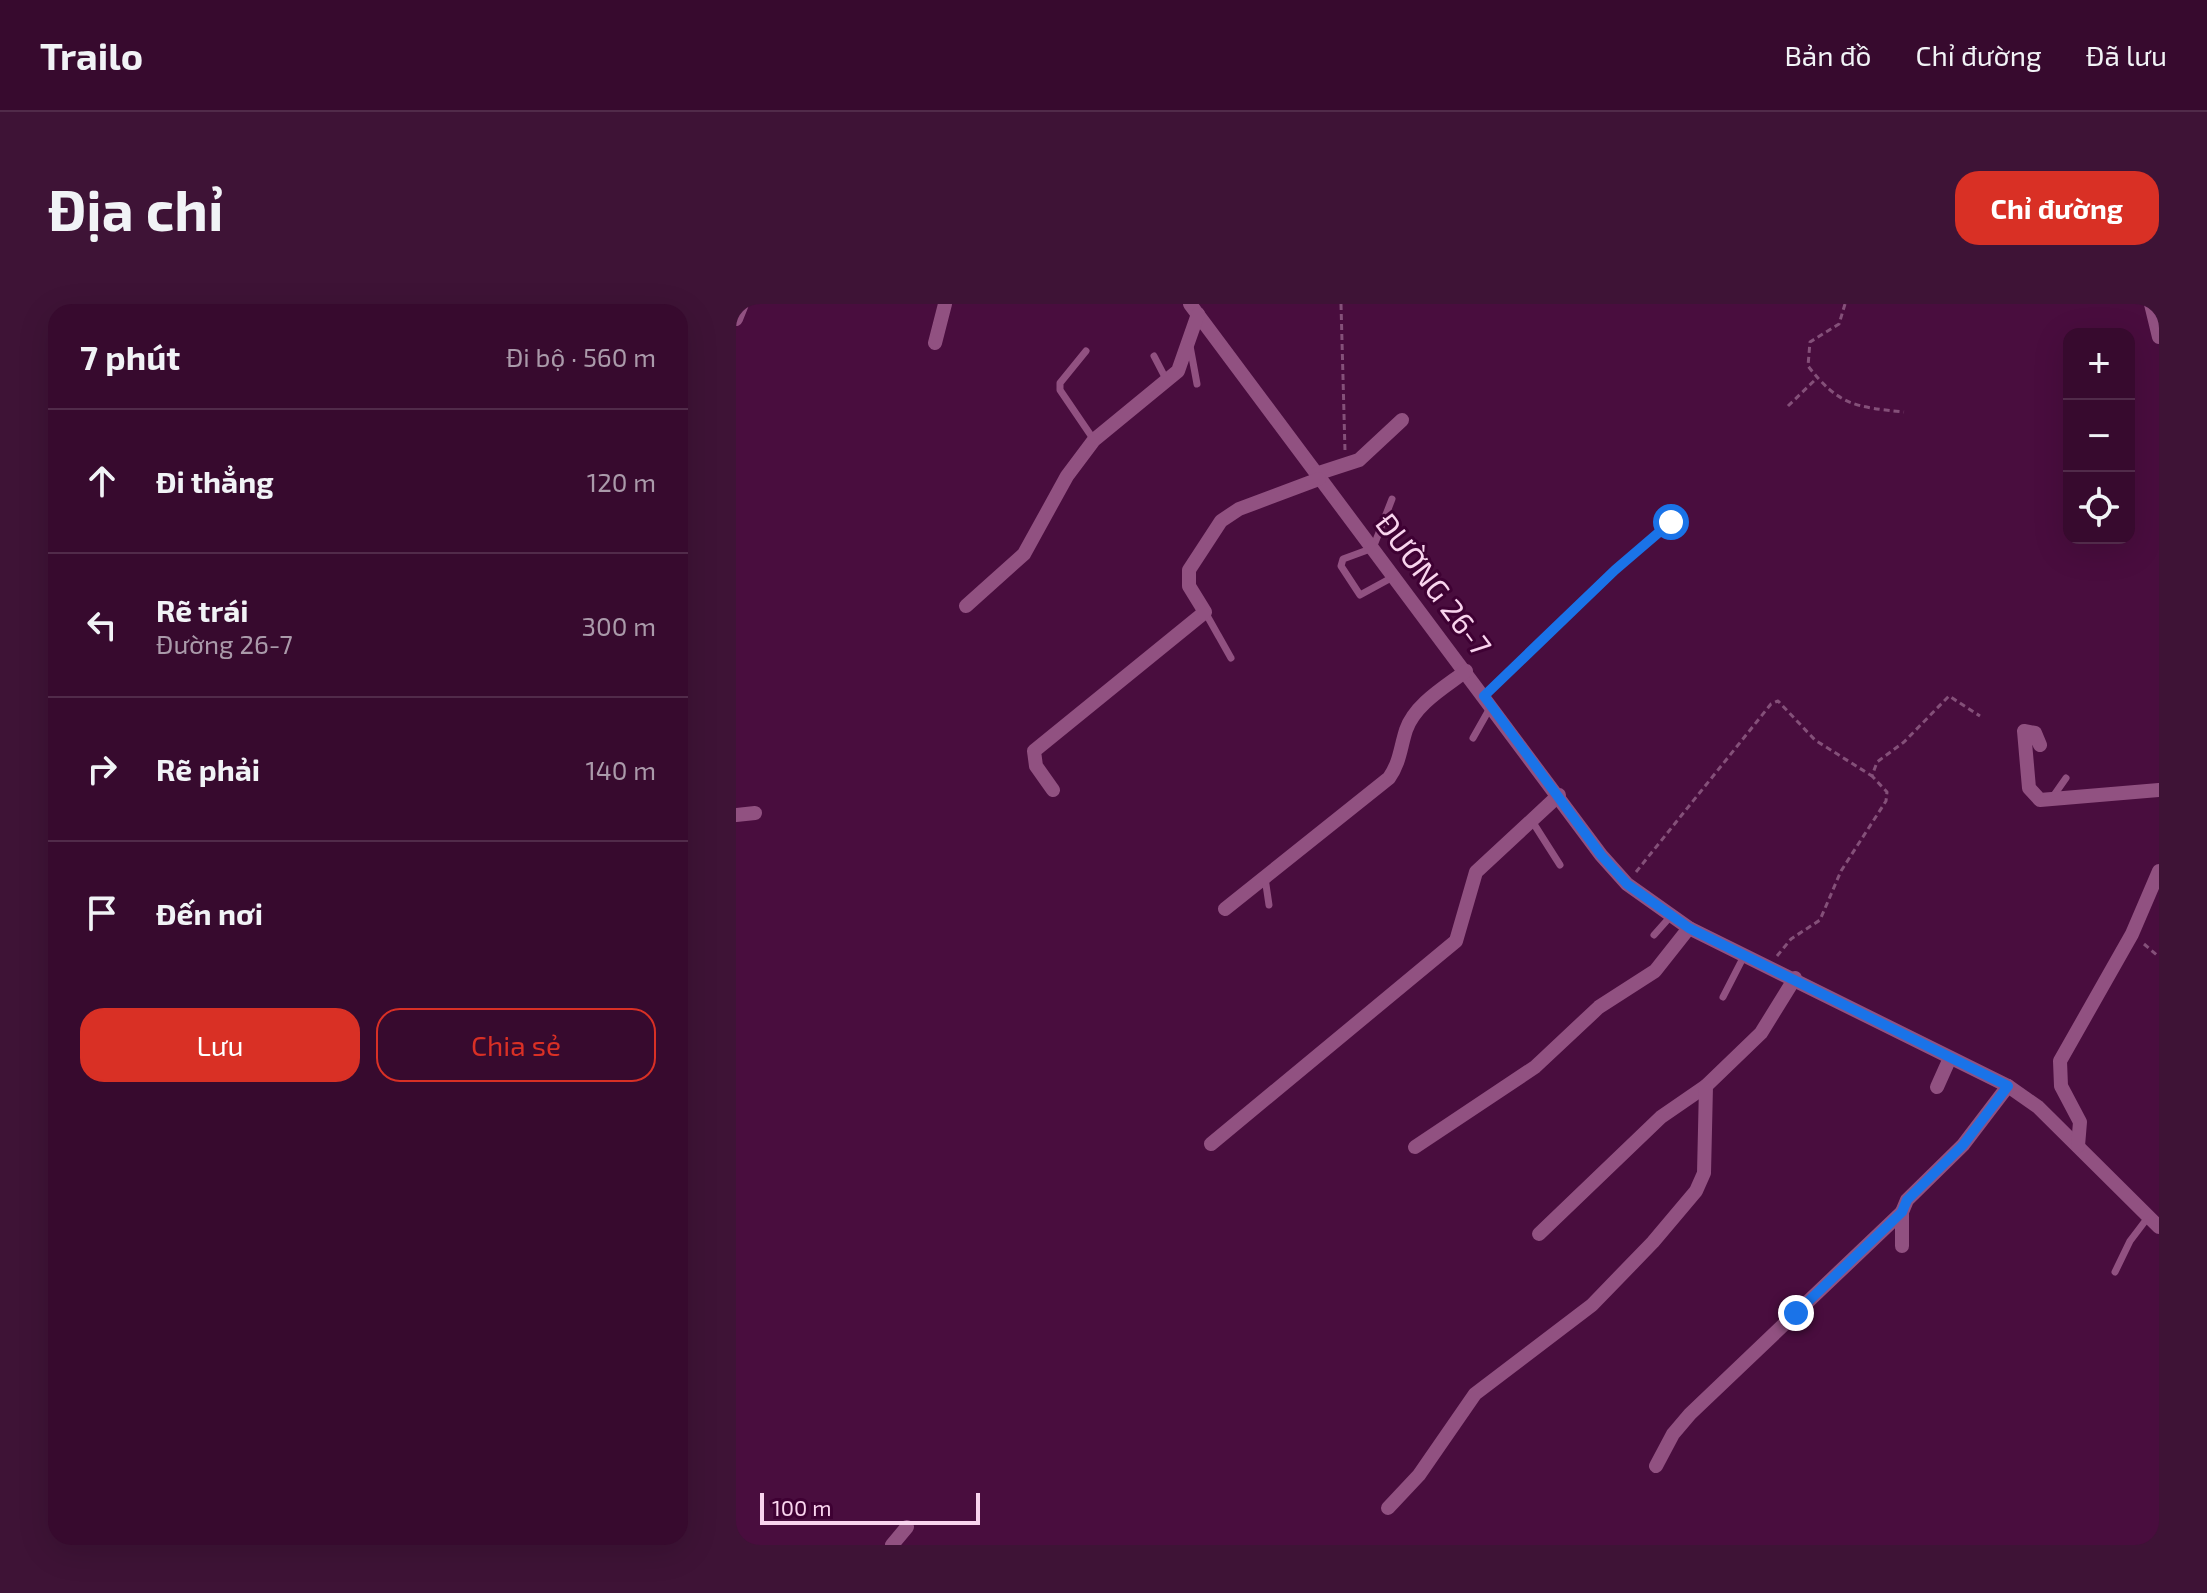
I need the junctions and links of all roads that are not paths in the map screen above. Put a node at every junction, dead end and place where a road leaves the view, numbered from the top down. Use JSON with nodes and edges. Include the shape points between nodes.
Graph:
{"nodes":[{"id":1,"x":742,"y":304,"type":"edge"},
{"id":2,"x":945,"y":304,"type":"edge"},
{"id":3,"x":2151,"y":304,"type":"edge"},
{"id":4,"x":1194,"y":309,"type":"edge"},
{"id":5,"x":736,"y":319,"type":"edge"},
{"id":6,"x":2159,"y":337,"type":"edge"},
{"id":7,"x":935,"y":343,"type":"dead end"},
{"id":8,"x":1189,"y":344,"type":"junction"},
{"id":9,"x":1086,"y":351,"type":"dead end"},
{"id":10,"x":1154,"y":356,"type":"dead end"},
{"id":11,"x":1168,"y":383,"type":"junction"},
{"id":12,"x":1197,"y":384,"type":"dead end"},
{"id":13,"x":1402,"y":420,"type":"dead end"},
{"id":14,"x":1094,"y":440,"type":"junction"},
{"id":15,"x":1317,"y":476,"type":"junction"},
{"id":16,"x":1392,"y":499,"type":"dead end"},
{"id":17,"x":1671,"y":522,"type":"dead end"},
{"id":18,"x":1373,"y":548,"type":"junction"},
{"id":19,"x":1395,"y":576,"type":"junction"},
{"id":20,"x":966,"y":606,"type":"dead end"},
{"id":21,"x":1205,"y":612,"type":"junction"},
{"id":22,"x":1231,"y":658,"type":"dead end"},
{"id":23,"x":1466,"y":671,"type":"junction"},
{"id":24,"x":1488,"y":702,"type":"junction"},
{"id":25,"x":1473,"y":738,"type":"dead end"},
{"id":26,"x":2040,"y":745,"type":"dead end"},
{"id":27,"x":2066,"y":778,"type":"dead end"},
{"id":28,"x":1053,"y":790,"type":"dead end"},
{"id":29,"x":2159,"y":790,"type":"edge"},
{"id":30,"x":1559,"y":795,"type":"junction"},
{"id":31,"x":2050,"y":800,"type":"junction"},
{"id":32,"x":755,"y":813,"type":"dead end"},
{"id":33,"x":736,"y":815,"type":"edge"},
{"id":34,"x":1531,"y":820,"type":"junction"},
{"id":35,"x":1560,"y":865,"type":"dead end"},
{"id":36,"x":2159,"y":871,"type":"edge"},
{"id":37,"x":1265,"y":878,"type":"junction"},
{"id":38,"x":1269,"y":905,"type":"dead end"},
{"id":39,"x":1225,"y":909,"type":"dead end"},
{"id":40,"x":1670,"y":917,"type":"junction"},
{"id":41,"x":1689,"y":928,"type":"junction"},
{"id":42,"x":1654,"y":935,"type":"dead end"},
{"id":43,"x":1745,"y":954,"type":"junction"},
{"id":44,"x":1795,"y":978,"type":"junction"},
{"id":45,"x":1723,"y":997,"type":"dead end"},
{"id":46,"x":1950,"y":1058,"type":"junction"},
{"id":47,"x":1706,"y":1086,"type":"junction"},
{"id":48,"x":2008,"y":1086,"type":"junction"},
{"id":49,"x":1937,"y":1087,"type":"dead end"},
{"id":50,"x":1211,"y":1144,"type":"dead end"},
{"id":51,"x":2078,"y":1146,"type":"junction"},
{"id":52,"x":1415,"y":1147,"type":"dead end"},
{"id":53,"x":1902,"y":1212,"type":"junction"},
{"id":54,"x":2154,"y":1222,"type":"edge"},
{"id":55,"x":1539,"y":1234,"type":"dead end"},
{"id":56,"x":1902,"y":1246,"type":"dead end"},
{"id":57,"x":2115,"y":1272,"type":"dead end"},
{"id":58,"x":1656,"y":1466,"type":"dead end"},
{"id":59,"x":1388,"y":1508,"type":"dead end"},
{"id":60,"x":907,"y":1527,"type":"dead end"},
{"id":61,"x":892,"y":1545,"type":"edge"}],
"edges":[{"from":1,"to":5,"type":"street"},
{"from":2,"to":7,"type":"street"},
{"from":3,"to":6,"type":"street"},
{"from":4,"to":8,"type":"street"},
{"from":4,"to":15,"type":"street","name":"ĐƯỜNG 26-7"},
{"from":8,"to":11,"type":"street"},
{"from":8,"to":12,"type":"lane"},
{"from":9,"to":14,"type":"lane","via":[[1060,390]]},
{"from":10,"to":11,"type":"lane"},
{"from":11,"to":14,"type":"street"},
{"from":13,"to":15,"type":"street","via":[[1369,453]]},
{"from":14,"to":20,"type":"street","via":[[1067,476],[1024,554]]},
{"from":15,"to":18,"type":"street","name":"ĐƯỜNG 26-7"},
{"from":15,"to":21,"type":"street","via":[[1221,521],[1189,570],[1189,586]]},
{"from":16,"to":18,"type":"lane"},
{"from":17,"to":24,"type":"lane","via":[[1615,570]]},
{"from":18,"to":19,"type":"street","name":"ĐƯỜNG 26-7"},
{"from":18,"to":19,"type":"lane","via":[[1343,559],[1341,566],[1355,591],[1360,595]]},
{"from":19,"to":23,"type":"street","name":"ĐƯỜNG 26-7"},
{"from":21,"to":22,"type":"lane"},
{"from":21,"to":28,"type":"street","via":[[1034,751],[1036,766]]},
{"from":23,"to":24,"type":"street","name":"ĐƯỜNG 26-7"},
{"from":23,"to":37,"type":"street","via":[[1415,715],[1389,778]]},
{"from":24,"to":25,"type":"lane"},
{"from":24,"to":30,"type":"street","name":"ĐƯỜNG 26-7"},
{"from":26,"to":31,"type":"street","via":[[2035,733],[2024,731],[2029,788],[2034,797]]},
{"from":27,"to":31,"type":"lane"},
{"from":29,"to":31,"type":"street"},
{"from":30,"to":34,"type":"street"},
{"from":30,"to":40,"type":"street","name":"ĐƯỜNG 26-7","via":[[1627,884]]},
{"from":32,"to":33,"type":"street"},
{"from":34,"to":35,"type":"lane"},
{"from":34,"to":50,"type":"street","via":[[1476,872],[1456,941]]},
{"from":36,"to":51,"type":"street","via":[[2132,934],[2060,1061],[2061,1086],[2080,1122]]},
{"from":37,"to":38,"type":"lane"},
{"from":37,"to":39,"type":"street"},
{"from":40,"to":41,"type":"street","name":"ĐƯỜNG 26-7"},
{"from":40,"to":42,"type":"lane"},
{"from":41,"to":43,"type":"street","name":"ĐƯỜNG 26-7"},
{"from":41,"to":52,"type":"street","via":[[1655,971],[1599,1007],[1535,1067]]},
{"from":43,"to":44,"type":"street","name":"ĐƯỜNG 26-7"},
{"from":43,"to":45,"type":"lane"},
{"from":44,"to":46,"type":"street","name":"ĐƯỜNG 26-7"},
{"from":44,"to":47,"type":"street","via":[[1754,1042]]},
{"from":46,"to":48,"type":"street","name":"ĐƯỜNG 26-7"},
{"from":46,"to":49,"type":"street"},
{"from":47,"to":55,"type":"street","via":[[1661,1117]]},
{"from":47,"to":59,"type":"street","via":[[1704,1173],[1696,1191],[1592,1305],[1475,1394],[1419,1475]]},
{"from":48,"to":51,"type":"street","name":"ĐƯỜNG 26-7"},
{"from":48,"to":53,"type":"street"},
{"from":51,"to":54,"type":"street","name":"ĐƯỜNG 26-7"},
{"from":53,"to":56,"type":"street"},
{"from":53,"to":58,"type":"street","via":[[1690,1414]]},
{"from":54,"to":57,"type":"lane","via":[[2130,1241]]},
{"from":60,"to":61,"type":"street"}]}
